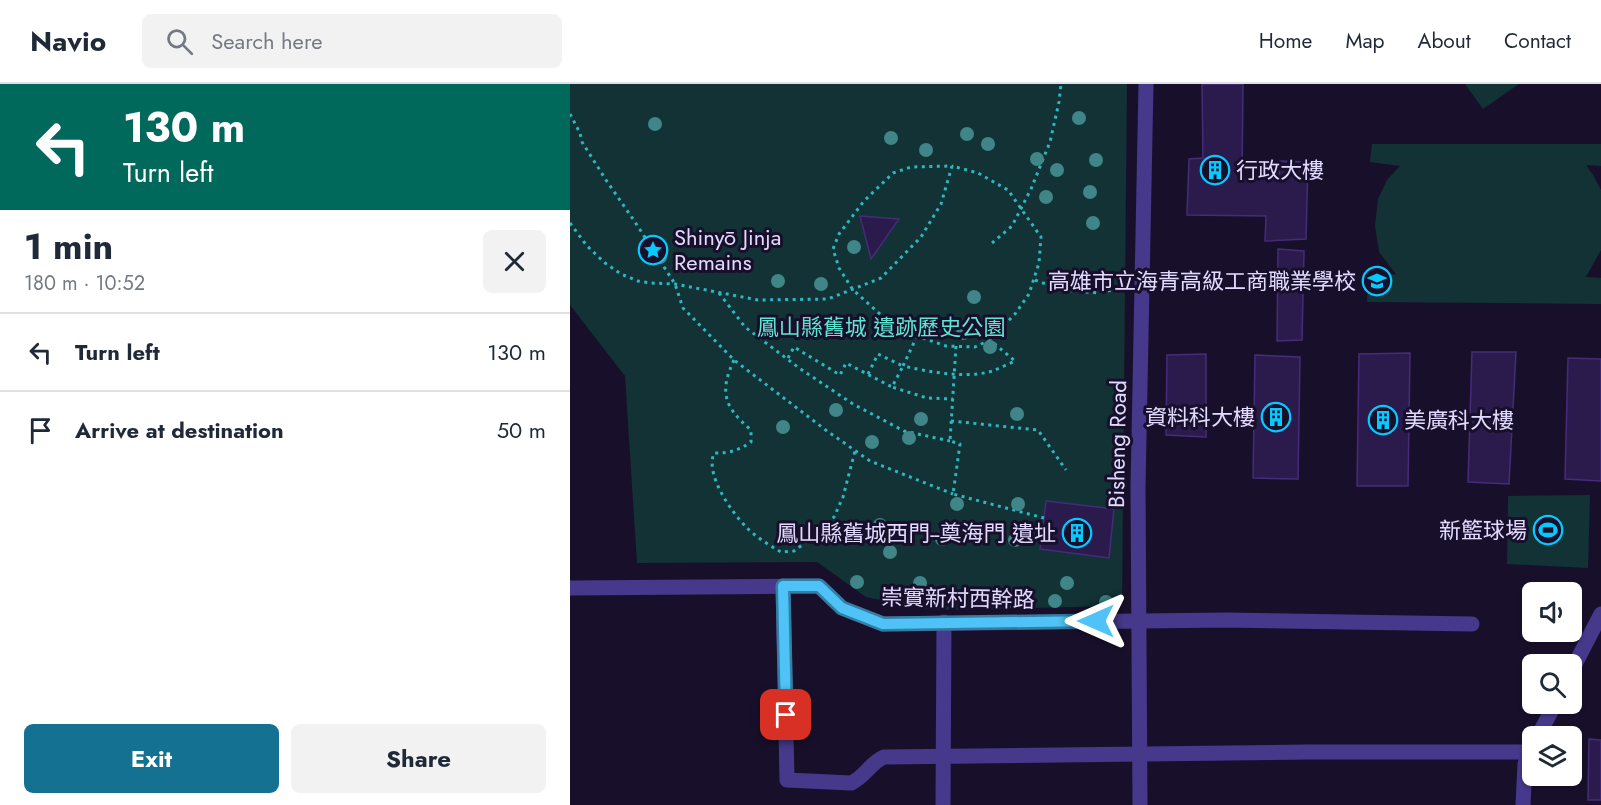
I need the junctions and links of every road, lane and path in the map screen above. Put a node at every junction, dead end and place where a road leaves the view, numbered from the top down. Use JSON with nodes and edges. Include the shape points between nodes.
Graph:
{"nodes":[{"id":1,"x":1061,"y":84,"type":"edge"},
{"id":2,"x":1146,"y":84,"type":"edge"},
{"id":3,"x":570,"y":114,"type":"edge"},
{"id":4,"x":952,"y":166,"type":"junction"},
{"id":5,"x":1022,"y":208,"type":"junction"},
{"id":6,"x":570,"y":224,"type":"edge"},
{"id":7,"x":576,"y":231,"type":"junction"},
{"id":8,"x":570,"y":235,"type":"edge"},
{"id":9,"x":992,"y":243,"type":"dead end"},
{"id":10,"x":1035,"y":280,"type":"junction"},
{"id":11,"x":675,"y":284,"type":"junction"},
{"id":12,"x":1143,"y":284,"type":"junction"},
{"id":13,"x":853,"y":290,"type":"junction"},
{"id":14,"x":718,"y":292,"type":"junction"},
{"id":15,"x":917,"y":336,"type":"junction"},
{"id":16,"x":990,"y":340,"type":"junction"},
{"id":17,"x":956,"y":346,"type":"junction"},
{"id":18,"x":788,"y":358,"type":"junction"},
{"id":19,"x":734,"y":360,"type":"junction"},
{"id":20,"x":903,"y":366,"type":"junction"},
{"id":21,"x":954,"y":373,"type":"junction"},
{"id":22,"x":868,"y":374,"type":"junction"},
{"id":23,"x":892,"y":387,"type":"junction"},
{"id":24,"x":953,"y":399,"type":"junction"},
{"id":25,"x":951,"y":421,"type":"junction"},
{"id":26,"x":950,"y":441,"type":"junction"},
{"id":27,"x":855,"y":451,"type":"junction"},
{"id":28,"x":1066,"y":470,"type":"dead end"},
{"id":29,"x":953,"y":494,"type":"junction"},
{"id":30,"x":1044,"y":518,"type":"dead end"},
{"id":31,"x":783,"y":586,"type":"junction"},
{"id":32,"x":570,"y":588,"type":"edge"},
{"id":33,"x":1601,"y":614,"type":"edge"},
{"id":34,"x":1140,"y":621,"type":"junction"},
{"id":35,"x":944,"y":622,"type":"junction"},
{"id":36,"x":1472,"y":624,"type":"dead end"},
{"id":37,"x":1580,"y":654,"type":"edge"},
{"id":38,"x":1522,"y":749,"type":"edge"},
{"id":39,"x":1141,"y":755,"type":"junction"},
{"id":40,"x":944,"y":758,"type":"junction"},
{"id":41,"x":1524,"y":786,"type":"edge"},
{"id":42,"x":943,"y":805,"type":"edge"},
{"id":43,"x":1140,"y":805,"type":"edge"},
{"id":44,"x":1523,"y":805,"type":"edge"}],
"edges":[{"from":1,"to":5,"type":"path","via":[[1050,142]]},
{"from":2,"to":12,"type":"street","name":"Bisheng Road"},
{"from":3,"to":11,"type":"path","via":[[582,142]]},
{"from":4,"to":5,"type":"path","via":[[978,173],[1008,190]]},
{"from":4,"to":13,"type":"path","via":[[941,204],[921,237],[881,278]]},
{"from":4,"to":13,"type":"path","via":[[911,167],[893,173],[864,201],[839,234],[833,249],[838,268]]},
{"from":5,"to":9,"type":"path","via":[[1012,226]]},
{"from":5,"to":10,"type":"path","via":[[1041,237]]},
{"from":6,"to":7,"type":"path"},
{"from":7,"to":8,"type":"path"},
{"from":7,"to":11,"type":"path","via":[[587,246],[621,274],[651,284]]},
{"from":10,"to":12,"type":"path","via":[[1062,290],[1099,293]]},
{"from":10,"to":16,"type":"path","via":[[1015,314]]},
{"from":11,"to":14,"type":"path"},
{"from":11,"to":19,"type":"path","via":[[683,308]]},
{"from":12,"to":34,"type":"street","name":"Bisheng Road","via":[[1138,487]]},
{"from":13,"to":14,"type":"path","via":[[828,299],[790,301]]},
{"from":13,"to":15,"type":"path","via":[[891,324]]},
{"from":14,"to":18,"type":"path","via":[[745,327]]},
{"from":15,"to":17,"type":"path"},
{"from":15,"to":20,"type":"path"},
{"from":16,"to":17,"type":"path","via":[[975,347]]},
{"from":16,"to":21,"type":"path","via":[[1015,361],[994,370]]},
{"from":17,"to":21,"type":"path"},
{"from":18,"to":22,"type":"path","via":[[794,347],[840,375],[846,363]]},
{"from":18,"to":26,"type":"path","via":[[853,404],[904,431]]},
{"from":19,"to":27,"type":"path"},
{"from":19,"to":27,"type":"path","via":[[727,375],[725,395],[751,430],[751,442],[740,450],[714,453],[711,460],[714,478],[732,510],[756,536],[781,552],[794,551],[809,540],[834,517]]},
{"from":20,"to":21,"type":"path"},
{"from":20,"to":22,"type":"path","via":[[878,354]]},
{"from":20,"to":23,"type":"path"},
{"from":21,"to":24,"type":"path"},
{"from":22,"to":23,"type":"path"},
{"from":23,"to":24,"type":"path","via":[[927,398]]},
{"from":24,"to":25,"type":"path"},
{"from":25,"to":26,"type":"path"},
{"from":25,"to":28,"type":"path","via":[[1038,430]]},
{"from":26,"to":29,"type":"path","via":[[960,444]]},
{"from":27,"to":29,"type":"path","via":[[870,461]]},
{"from":29,"to":30,"type":"path"},
{"from":31,"to":32,"type":"street","name":"崇實新村西幹路"},
{"from":31,"to":35,"type":"street","name":"崇實新村西幹路","via":[[819,586],[842,608],[883,624]]},
{"from":31,"to":40,"type":"street","via":[[787,780],[852,783],[884,758]]},
{"from":33,"to":37,"type":"street"},
{"from":34,"to":35,"type":"street","name":"崇實新村西幹路"},
{"from":34,"to":36,"type":"street","name":"崇實新村西幹路"},
{"from":34,"to":39,"type":"street","name":"Bisheng Road"},
{"from":35,"to":40,"type":"street"},
{"from":38,"to":39,"type":"street"},
{"from":39,"to":40,"type":"street"},
{"from":39,"to":43,"type":"street","name":"Bisheng Road"},
{"from":40,"to":42,"type":"street"},
{"from":41,"to":44,"type":"street"}]}
